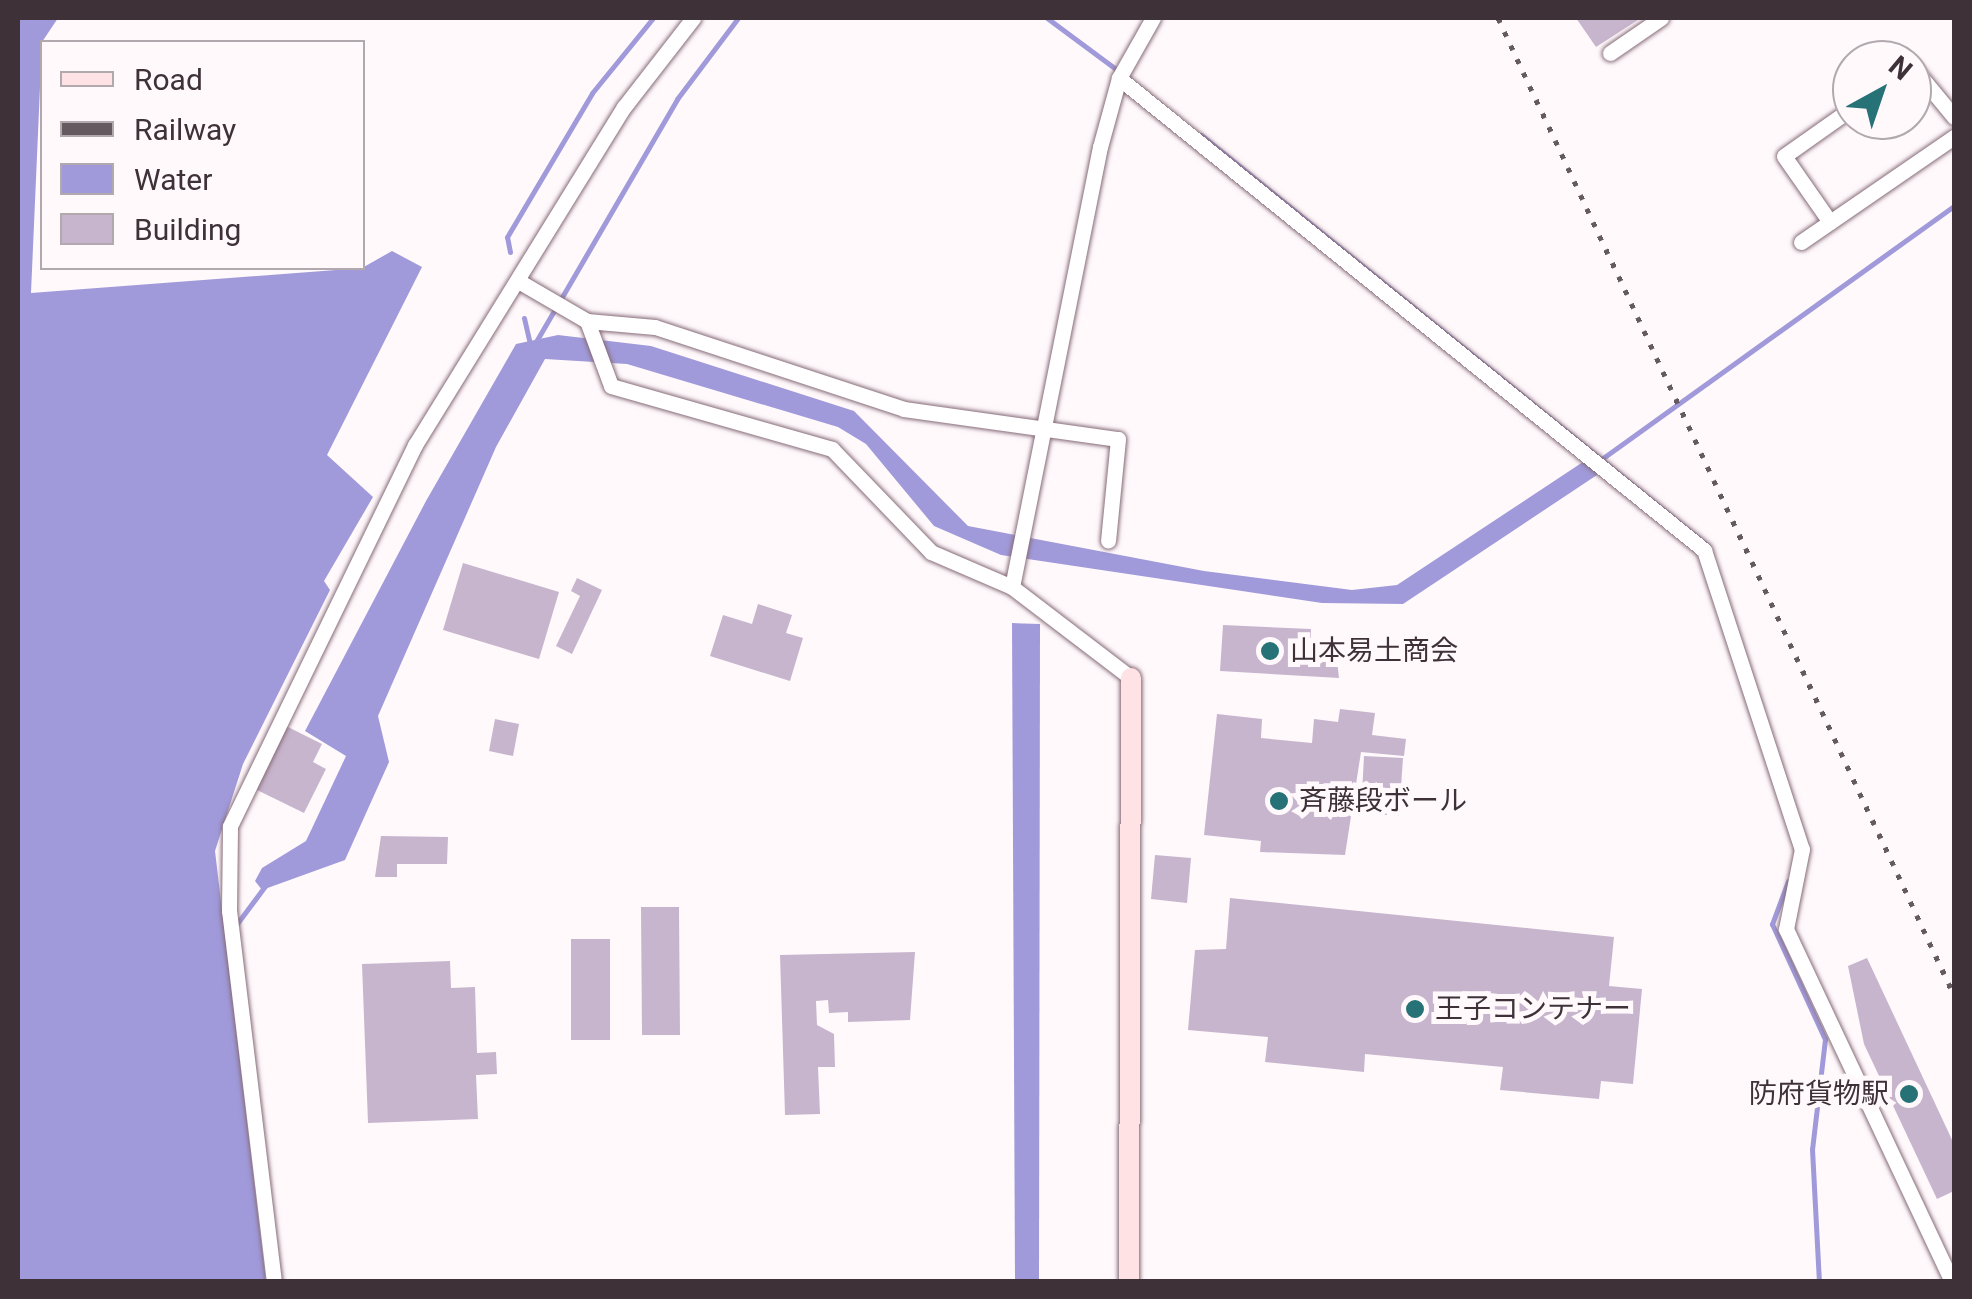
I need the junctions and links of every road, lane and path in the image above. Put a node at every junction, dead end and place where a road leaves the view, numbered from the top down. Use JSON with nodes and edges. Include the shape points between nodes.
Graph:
{"nodes":[{"id":1,"x":693,"y":18,"type":"edge"},
{"id":2,"x":1153,"y":18,"type":"edge"},
{"id":3,"x":1661,"y":18,"type":"edge"},
{"id":4,"x":1610,"y":53,"type":"dead end"},
{"id":5,"x":1119,"y":78,"type":"junction"},
{"id":6,"x":1932,"y":90,"type":"edge"},
{"id":7,"x":1954,"y":117,"type":"edge"},
{"id":8,"x":1832,"y":122,"type":"edge"},
{"id":9,"x":1954,"y":138,"type":"edge"},
{"id":10,"x":1830,"y":222,"type":"junction"},
{"id":11,"x":1801,"y":242,"type":"dead end"},
{"id":12,"x":520,"y":282,"type":"junction"},
{"id":13,"x":584,"y":322,"type":"junction"},
{"id":14,"x":1046,"y":431,"type":"junction"},
{"id":15,"x":1108,"y":542,"type":"dead end"},
{"id":16,"x":1012,"y":586,"type":"junction"},
{"id":17,"x":1131,"y":678,"type":"joint"},
{"id":18,"x":274,"y":1282,"type":"edge"},
{"id":19,"x":1129,"y":1282,"type":"edge"},
{"id":20,"x":1952,"y":1282,"type":"edge"}],
"edges":[{"from":1,"to":12,"type":"street","via":[[624,107]]},
{"from":2,"to":5,"type":"street"},
{"from":3,"to":4,"type":"street"},
{"from":5,"to":14,"type":"street"},
{"from":5,"to":20,"type":"street","via":[[1616,472],[1704,550],[1802,849],[1786,929]]},
{"from":6,"to":7,"type":"street"},
{"from":8,"to":10,"type":"street","via":[[1784,156]]},
{"from":9,"to":10,"type":"street"},
{"from":10,"to":11,"type":"street"},
{"from":12,"to":13,"type":"street"},
{"from":12,"to":18,"type":"street","via":[[415,445],[230,826],[230,911]]},
{"from":13,"to":14,"type":"street","via":[[654,327],[904,409]]},
{"from":13,"to":16,"type":"street","via":[[605,376],[623,392],[832,449],[930,552]]},
{"from":14,"to":15,"type":"street","via":[[1118,439]]},
{"from":14,"to":16,"type":"street"},
{"from":16,"to":17,"type":"street"},
{"from":17,"to":19,"type":"street"}]}
